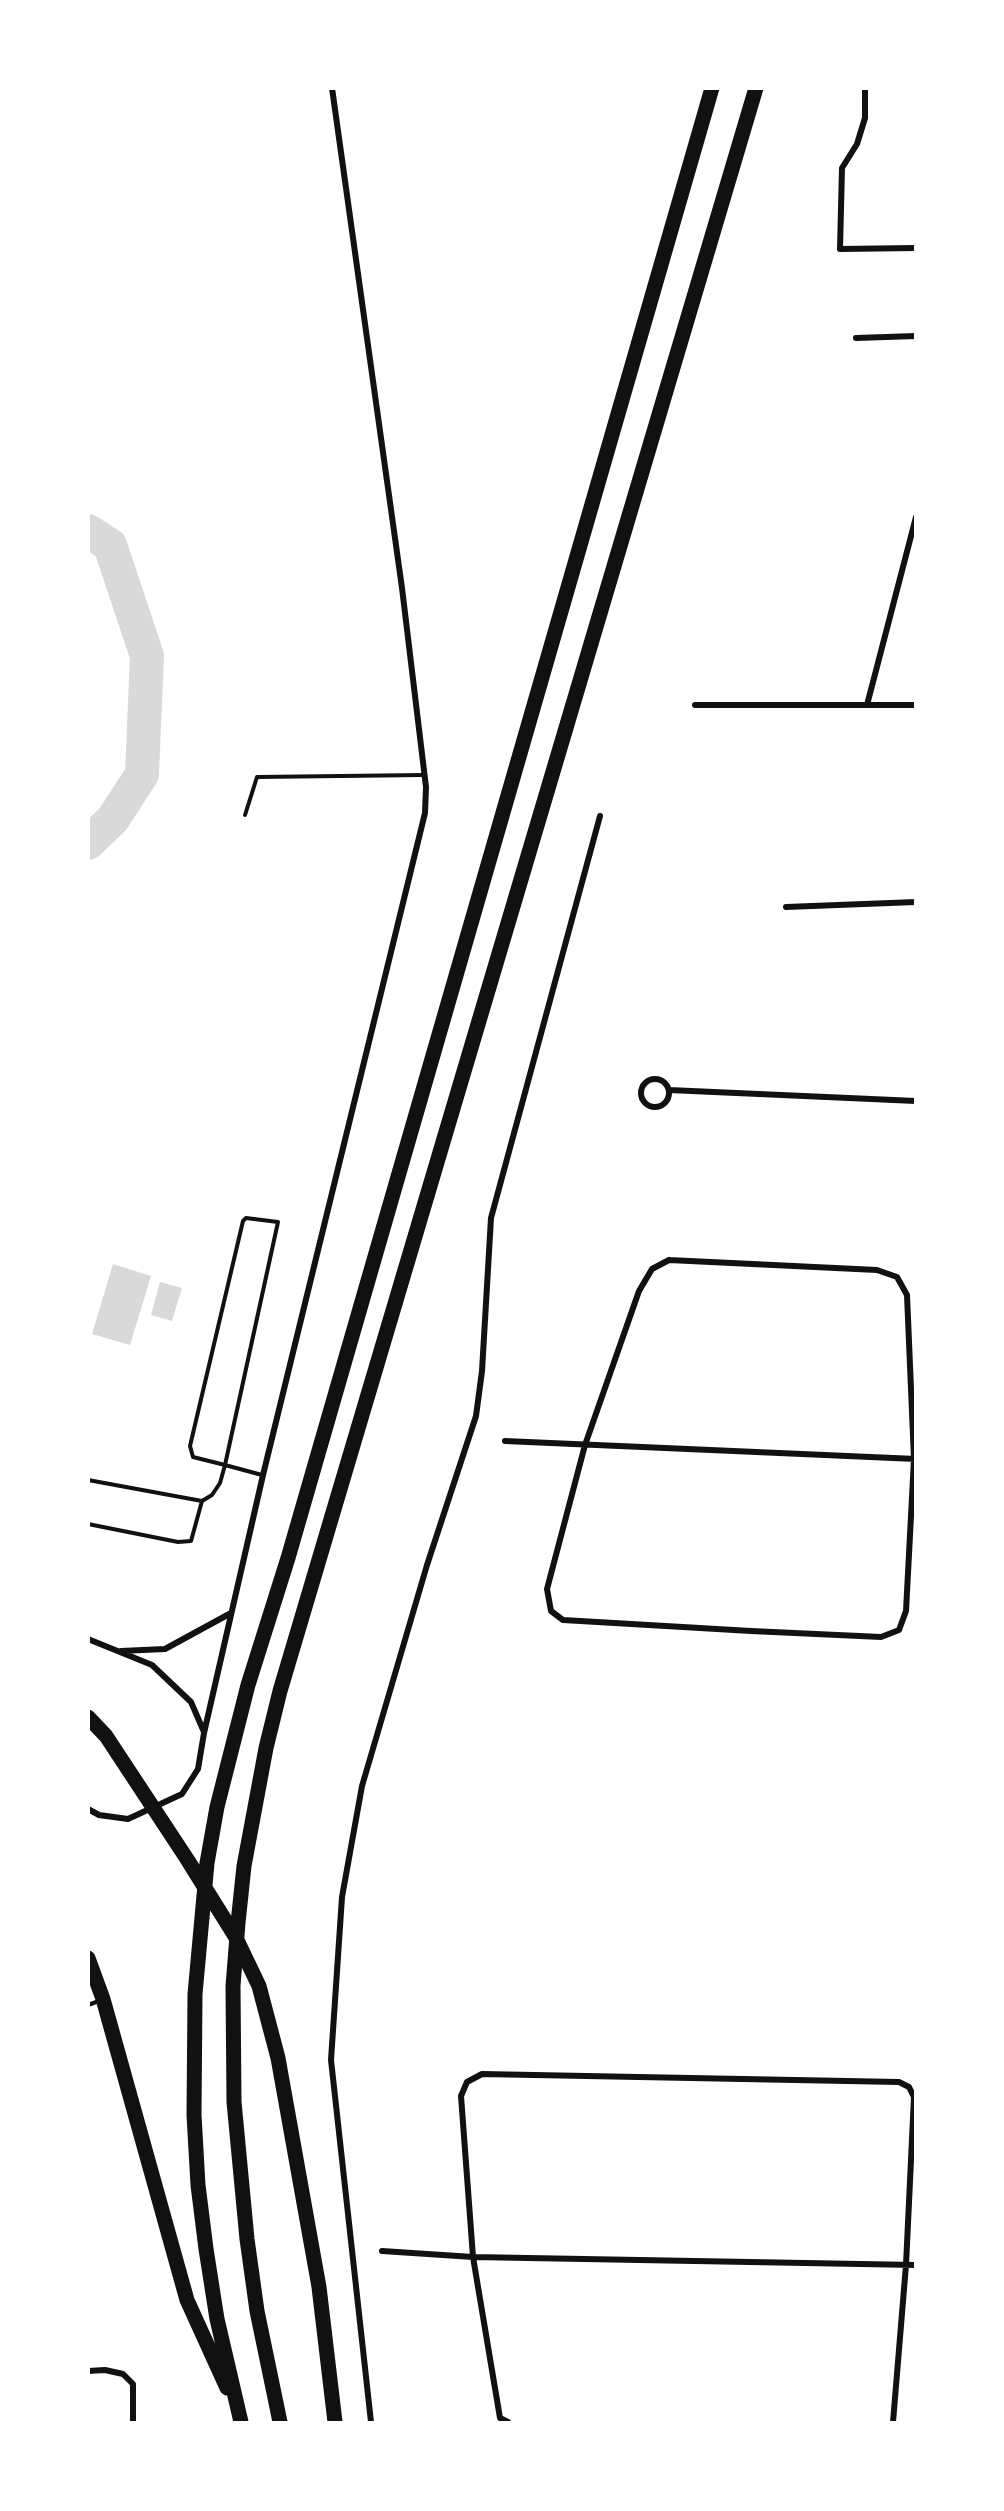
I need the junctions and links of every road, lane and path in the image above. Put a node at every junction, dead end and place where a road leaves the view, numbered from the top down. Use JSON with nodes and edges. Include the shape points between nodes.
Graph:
{"nodes":[{"id":1,"x":332,"y":88,"type":"edge"},
{"id":2,"x":712,"y":88,"type":"edge"},
{"id":3,"x":756,"y":88,"type":"edge"},
{"id":4,"x":865,"y":88,"type":"edge"},
{"id":5,"x":915,"y":248,"type":"edge"},
{"id":6,"x":915,"y":336,"type":"edge"},
{"id":7,"x":856,"y":338,"type":"dead end"},
{"id":8,"x":915,"y":517,"type":"edge"},
{"id":9,"x":694,"y":705,"type":"dead end"},
{"id":10,"x":867,"y":705,"type":"junction"},
{"id":11,"x":915,"y":705,"type":"edge"},
{"id":12,"x":424,"y":776,"type":"junction"},
{"id":13,"x":245,"y":815,"type":"dead end"},
{"id":14,"x":600,"y":816,"type":"dead end"},
{"id":15,"x":915,"y":902,"type":"edge"},
{"id":16,"x":786,"y":907,"type":"dead end"},
{"id":17,"x":669,"y":1090,"type":"junction"},
{"id":18,"x":915,"y":1101,"type":"edge"},
{"id":19,"x":505,"y":1441,"type":"dead end"},
{"id":20,"x":585,"y":1445,"type":"junction"},
{"id":21,"x":915,"y":1459,"type":"edge"},
{"id":22,"x":225,"y":1465,"type":"junction"},
{"id":23,"x":263,"y":1475,"type":"junction"},
{"id":24,"x":88,"y":1480,"type":"edge"},
{"id":25,"x":202,"y":1501,"type":"junction"},
{"id":26,"x":88,"y":1524,"type":"edge"},
{"id":27,"x":231,"y":1613,"type":"junction"},
{"id":28,"x":88,"y":1639,"type":"edge"},
{"id":29,"x":116,"y":1651,"type":"junction"},
{"id":30,"x":88,"y":1717,"type":"edge"},
{"id":31,"x":204,"y":1733,"type":"junction"},
{"id":32,"x":88,"y":1809,"type":"edge"},
{"id":33,"x":88,"y":1958,"type":"edge"},
{"id":34,"x":96,"y":2002,"type":"edge"},
{"id":35,"x":382,"y":2251,"type":"dead end"},
{"id":36,"x":473,"y":2257,"type":"junction"},
{"id":37,"x":906,"y":2265,"type":"junction"},
{"id":38,"x":915,"y":2265,"type":"edge"},
{"id":39,"x":88,"y":2371,"type":"edge"},
{"id":40,"x":236,"y":2401,"type":"junction"},
{"id":41,"x":133,"y":2422,"type":"edge"},
{"id":42,"x":239,"y":2422,"type":"edge"},
{"id":43,"x":280,"y":2422,"type":"edge"},
{"id":44,"x":335,"y":2422,"type":"edge"},
{"id":45,"x":371,"y":2422,"type":"edge"},
{"id":46,"x":508,"y":2422,"type":"edge"},
{"id":47,"x":893,"y":2422,"type":"edge"}],
"edges":[{"from":1,"to":12,"type":"street","via":[[402,588]]},
{"from":2,"to":40,"type":"highway","via":[[292,1546],[248,1685],[217,1807],[207,1863],[195,1994],[194,2115],[206,2248]]},
{"from":3,"to":43,"type":"highway","via":[[280,1691],[262,1770],[238,1923],[233,1986],[234,2103],[257,2311]]},
{"from":4,"to":5,"type":"street","via":[[865,118],[857,144],[842,168],[840,249]]},
{"from":6,"to":7,"type":"street"},
{"from":8,"to":10,"type":"street"},
{"from":9,"to":10,"type":"street"},
{"from":10,"to":11,"type":"street"},
{"from":12,"to":13,"type":"lane","via":[[256,777]]},
{"from":12,"to":23,"type":"street","via":[[425,813]]},
{"from":14,"to":45,"type":"street","via":[[491,1218],[476,1416],[362,1786],[342,1897],[331,2060]]},
{"from":15,"to":16,"type":"street"},
{"from":17,"to":17,"type":"street","via":[[663,1081],[651,1078],[642,1085],[640,1096],[646,1106],[658,1108],[667,1101]]},
{"from":17,"to":18,"type":"street"},
{"from":19,"to":20,"type":"street"},
{"from":20,"to":21,"type":"street"},
{"from":20,"to":21,"type":"street","via":[[639,1291],[652,1269],[669,1260],[877,1270],[897,1277],[907,1295]]},
{"from":20,"to":21,"type":"street","via":[[547,1589],[551,1611],[563,1620],[881,1637],[899,1630],[906,1611]]},
{"from":22,"to":22,"type":"lane","via":[[193,1456],[190,1446],[243,1221],[278,1221]]},
{"from":22,"to":23,"type":"lane"},
{"from":22,"to":25,"type":"lane","via":[[220,1484]]},
{"from":23,"to":27,"type":"street"},
{"from":24,"to":25,"type":"lane"},
{"from":25,"to":26,"type":"lane","via":[[191,1541],[184,1543]]},
{"from":27,"to":29,"type":"street","via":[[165,1649]]},
{"from":27,"to":31,"type":"street"},
{"from":28,"to":29,"type":"street"},
{"from":29,"to":31,"type":"street","via":[[152,1665],[169,1680],[191,1702]]},
{"from":30,"to":44,"type":"highway","via":[[106,1736],[235,1936],[259,1986],[278,2058],[319,2287]]},
{"from":31,"to":32,"type":"street","via":[[198,1769],[182,1794],[128,1819],[99,1815]]},
{"from":33,"to":34,"type":"highway"},
{"from":34,"to":40,"type":"highway","via":[[187,2300]]},
{"from":35,"to":36,"type":"street"},
{"from":36,"to":37,"type":"street"},
{"from":36,"to":37,"type":"street","via":[[461,2096],[467,2082],[482,2074],[898,2082],[909,2087],[914,2097]]},
{"from":36,"to":46,"type":"street","via":[[500,2418]]},
{"from":37,"to":38,"type":"street"},
{"from":37,"to":47,"type":"street"},
{"from":39,"to":41,"type":"street","via":[[123,2374],[133,2384]]},
{"from":40,"to":42,"type":"highway"}]}
